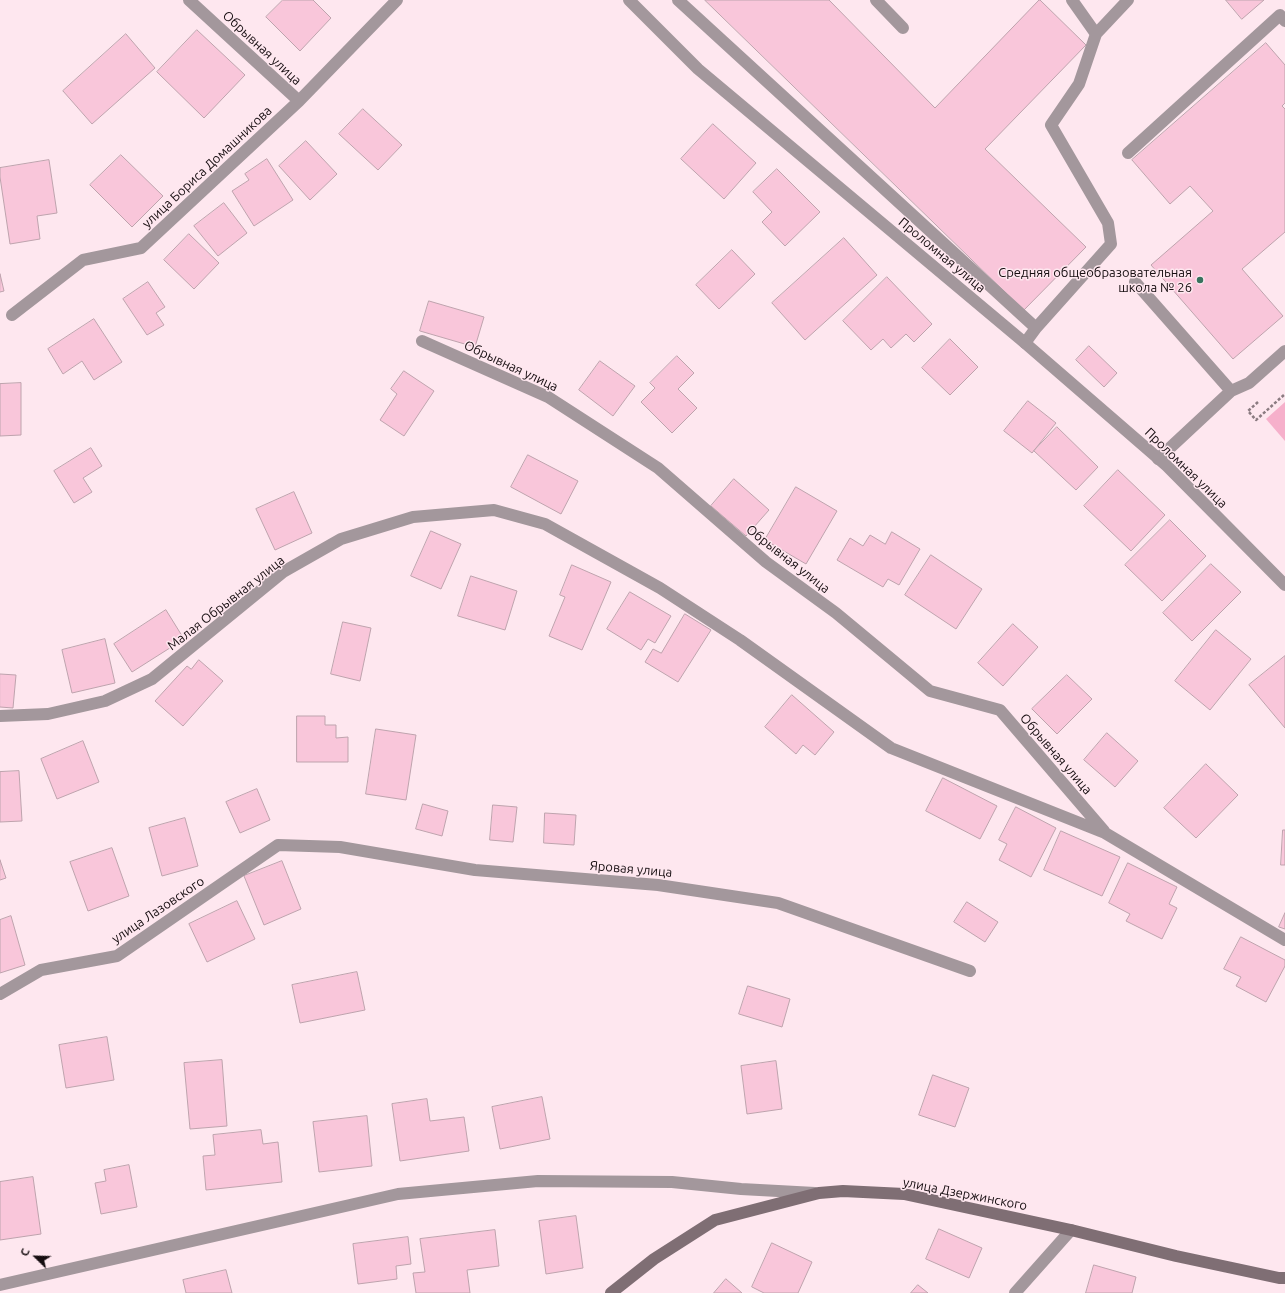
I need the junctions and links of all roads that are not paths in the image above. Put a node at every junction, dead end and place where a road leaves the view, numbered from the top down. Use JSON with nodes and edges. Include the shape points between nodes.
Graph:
{"nodes":[{"id":1,"x":189,"y":0,"type":"edge"},
{"id":2,"x":397,"y":0,"type":"edge"},
{"id":3,"x":629,"y":0,"type":"edge"},
{"id":4,"x":678,"y":0,"type":"edge"},
{"id":5,"x":876,"y":0,"type":"edge"},
{"id":6,"x":1072,"y":0,"type":"edge"},
{"id":7,"x":1128,"y":0,"type":"edge"},
{"id":8,"x":1285,"y":21,"type":"edge"},
{"id":9,"x":903,"y":28,"type":"dead end"},
{"id":10,"x":1096,"y":34,"type":"junction"},
{"id":11,"x":298,"y":101,"type":"junction"},
{"id":12,"x":1128,"y":153,"type":"dead end"},
{"id":13,"x":1136,"y":282,"type":"dead end"},
{"id":14,"x":12,"y":315,"type":"dead end"},
{"id":15,"x":1036,"y":328,"type":"junction"},
{"id":16,"x":422,"y":341,"type":"dead end"},
{"id":17,"x":1025,"y":343,"type":"junction"},
{"id":18,"x":1285,"y":351,"type":"edge"},
{"id":19,"x":1231,"y":391,"type":"junction"},
{"id":20,"x":1158,"y":459,"type":"junction"},
{"id":21,"x":494,"y":510,"type":"joint"},
{"id":22,"x":1285,"y":585,"type":"edge"},
{"id":23,"x":0,"y":716,"type":"edge"},
{"id":24,"x":1105,"y":833,"type":"junction"},
{"id":25,"x":278,"y":845,"type":"joint"},
{"id":26,"x":1285,"y":940,"type":"edge"},
{"id":27,"x":970,"y":971,"type":"dead end"},
{"id":28,"x":0,"y":994,"type":"edge"},
{"id":29,"x":819,"y":1193,"type":"junction"},
{"id":30,"x":1071,"y":1230,"type":"junction"},
{"id":31,"x":1285,"y":1278,"type":"edge"},
{"id":32,"x":0,"y":1285,"type":"edge"},
{"id":33,"x":611,"y":1293,"type":"edge"},
{"id":34,"x":1015,"y":1293,"type":"edge"}],
"edges":[{"from":1,"to":11,"type":"street","name":"Обрывная улица"},
{"from":2,"to":11,"type":"street","name":"улица Бориса Домашникова"},
{"from":3,"to":17,"type":"street","name":"Проломная улица","via":[[698,69]]},
{"from":4,"to":15,"type":"street"},
{"from":5,"to":9,"type":"street"},
{"from":6,"to":10,"type":"street"},
{"from":7,"to":10,"type":"street"},
{"from":8,"to":12,"type":"street","via":[[1280,15]]},
{"from":10,"to":15,"type":"street","via":[[1079,84],[1050,126],[1108,223],[1111,244]]},
{"from":11,"to":14,"type":"street","name":"улица Бориса Домашникова","via":[[141,248],[82,260]]},
{"from":13,"to":19,"type":"street"},
{"from":15,"to":17,"type":"street"},
{"from":16,"to":24,"type":"street","name":"Обрывная улица","via":[[548,397],[658,468],[766,562],[836,613],[930,691],[1000,710]]},
{"from":17,"to":20,"type":"street","name":"Проломная улица"},
{"from":18,"to":19,"type":"street","via":[[1249,383]]},
{"from":19,"to":20,"type":"street"},
{"from":20,"to":22,"type":"street","name":"Проломная улица"},
{"from":21,"to":23,"type":"street","name":"Малая Обрывная улица","via":[[413,517],[341,539],[283,572],[152,679],[105,701],[48,714]]},
{"from":21,"to":24,"type":"street","name":"Обрывная улица","via":[[546,524],[660,588],[740,640],[891,748]]},
{"from":24,"to":26,"type":"street","name":"Обрывная улица"},
{"from":25,"to":27,"type":"street","name":"Яровая улица","via":[[340,847],[475,870],[658,884],[778,903]]},
{"from":25,"to":28,"type":"street","name":"улица Лазовского","via":[[117,956],[41,970]]},
{"from":29,"to":30,"type":"street","name":"улица Дзержинского","via":[[843,1191],[904,1194]]},
{"from":29,"to":32,"type":"street","via":[[672,1182],[538,1180],[398,1194]]},
{"from":29,"to":33,"type":"street","name":"улица Дзержинского","via":[[716,1220],[654,1259]]},
{"from":30,"to":31,"type":"street","name":"улица Дзержинского","via":[[1184,1258]]},
{"from":30,"to":34,"type":"street"}]}
